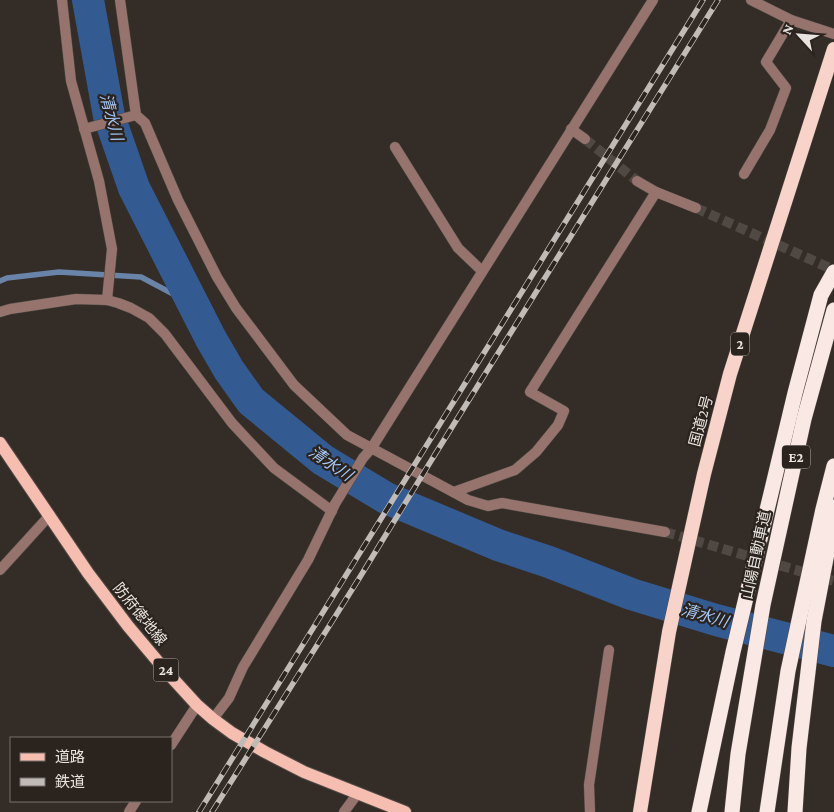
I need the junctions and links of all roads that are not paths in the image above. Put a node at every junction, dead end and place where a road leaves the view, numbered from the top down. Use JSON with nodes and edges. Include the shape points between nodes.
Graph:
{"nodes":[{"id":1,"x":62,"y":0,"type":"edge"},
{"id":2,"x":120,"y":0,"type":"edge"},
{"id":3,"x":653,"y":0,"type":"edge"},
{"id":4,"x":751,"y":0,"type":"edge"},
{"id":5,"x":791,"y":20,"type":"junction"},
{"id":6,"x":834,"y":34,"type":"edge"},
{"id":7,"x":834,"y":49,"type":"edge"},
{"id":8,"x":136,"y":115,"type":"junction"},
{"id":9,"x":84,"y":129,"type":"junction"},
{"id":10,"x":572,"y":129,"type":"junction"},
{"id":11,"x":585,"y":139,"type":"tunnel mouth"},
{"id":12,"x":395,"y":147,"type":"dead end"},
{"id":13,"x":744,"y":174,"type":"dead end"},
{"id":14,"x":637,"y":181,"type":"tunnel mouth"},
{"id":15,"x":656,"y":192,"type":"junction"},
{"id":16,"x":696,"y":208,"type":"tunnel mouth"},
{"id":17,"x":482,"y":271,"type":"junction"},
{"id":18,"x":834,"y":272,"type":"edge"},
{"id":19,"x":107,"y":300,"type":"junction"},
{"id":20,"x":834,"y":310,"type":"edge"},
{"id":21,"x":0,"y":312,"type":"edge"},
{"id":22,"x":0,"y":442,"type":"edge"},
{"id":23,"x":371,"y":449,"type":"junction"},
{"id":24,"x":834,"y":466,"type":"edge"},
{"id":25,"x":454,"y":492,"type":"junction"},
{"id":26,"x":834,"y":507,"type":"edge"},
{"id":27,"x":334,"y":508,"type":"junction"},
{"id":28,"x":50,"y":515,"type":"junction"},
{"id":29,"x":665,"y":532,"type":"tunnel mouth"},
{"id":30,"x":0,"y":570,"type":"edge"},
{"id":31,"x":609,"y":650,"type":"dead end"},
{"id":32,"x":197,"y":705,"type":"junction"},
{"id":33,"x":213,"y":719,"type":"junction"},
{"id":34,"x":172,"y":743,"type":"edge"},
{"id":35,"x":358,"y":793,"type":"junction"},
{"id":36,"x":344,"y":812,"type":"edge"},
{"id":37,"x":405,"y":812,"type":"edge"},
{"id":38,"x":590,"y":812,"type":"edge"},
{"id":39,"x":640,"y":812,"type":"edge"},
{"id":40,"x":699,"y":812,"type":"edge"},
{"id":41,"x":732,"y":812,"type":"edge"},
{"id":42,"x":768,"y":812,"type":"edge"},
{"id":43,"x":795,"y":812,"type":"edge"}],
"edges":[{"from":1,"to":9,"type":"street","via":[[71,82]]},
{"from":2,"to":8,"type":"street"},
{"from":3,"to":10,"type":"street"},
{"from":4,"to":5,"type":"street"},
{"from":5,"to":6,"type":"street"},
{"from":5,"to":13,"type":"street","via":[[766,62],[786,88],[770,130]]},
{"from":7,"to":39,"type":"highway","name":"国道2号","number":"2","via":[[730,374],[704,474],[669,632]]},
{"from":8,"to":9,"type":"street"},
{"from":8,"to":23,"type":"street","via":[[145,123],[178,200],[236,308],[294,385],[347,435]]},
{"from":9,"to":19,"type":"street","via":[[99,181],[112,250]]},
{"from":10,"to":11,"type":"street"},
{"from":10,"to":17,"type":"street"},
{"from":12,"to":17,"type":"street","via":[[458,248]]},
{"from":14,"to":15,"type":"street"},
{"from":15,"to":16,"type":"street"},
{"from":15,"to":25,"type":"street","via":[[530,392],[564,411],[558,425],[536,452],[515,470]]},
{"from":17,"to":23,"type":"street"},
{"from":18,"to":40,"type":"highway","via":[[821,295],[802,366],[733,652]]},
{"from":19,"to":21,"type":"street","via":[[76,299]]},
{"from":19,"to":27,"type":"street","via":[[149,318],[165,334],[232,423],[274,468]]},
{"from":20,"to":41,"type":"highway","name":"山陽自動車道","number":"E2","via":[[804,420],[763,605],[738,754]]},
{"from":22,"to":28,"type":"main road","name":"防府徳地線","number":"24"},
{"from":23,"to":25,"type":"street"},
{"from":23,"to":27,"type":"street"},
{"from":24,"to":42,"type":"highway","via":[[788,671]]},
{"from":25,"to":29,"type":"street","via":[[488,506],[502,503]]},
{"from":26,"to":43,"type":"highway","via":[[814,621]]},
{"from":27,"to":33,"type":"street","via":[[308,560],[243,667],[229,698]]},
{"from":28,"to":30,"type":"street"},
{"from":28,"to":32,"type":"main road","name":"防府徳地線","number":"24","via":[[128,626]]},
{"from":31,"to":38,"type":"street","via":[[589,785]]},
{"from":32,"to":33,"type":"main road","name":"防府徳地線","number":"24"},
{"from":32,"to":34,"type":"street"},
{"from":33,"to":35,"type":"main road","name":"防府徳地線","number":"24","via":[[288,764]]},
{"from":35,"to":36,"type":"street"},
{"from":35,"to":37,"type":"main road","name":"防府徳地線","number":"24"}]}
